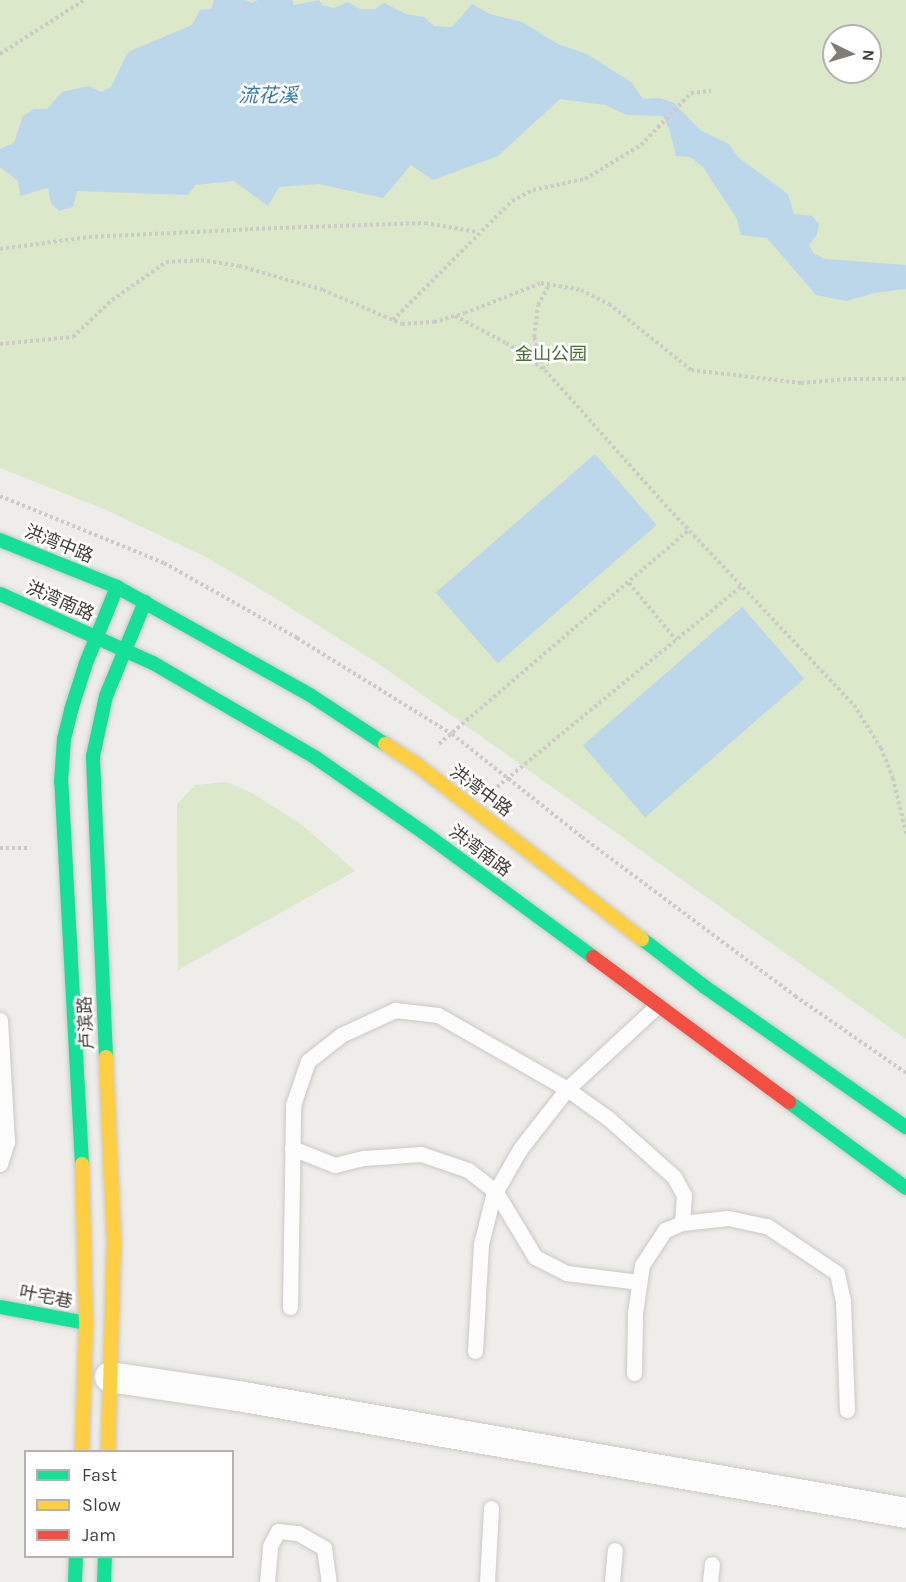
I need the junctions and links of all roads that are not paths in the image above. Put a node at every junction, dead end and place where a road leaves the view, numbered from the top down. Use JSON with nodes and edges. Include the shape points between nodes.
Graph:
{"nodes":[{"id":1,"x":0,"y":540,"type":"edge"},
{"id":2,"x":117,"y":587,"type":"junction"},
{"id":3,"x":0,"y":594,"type":"edge"},
{"id":4,"x":146,"y":602,"type":"junction"},
{"id":5,"x":96,"y":636,"type":"junction"},
{"id":6,"x":124,"y":650,"type":"junction"},
{"id":7,"x":657,"y":1006,"type":"junction"},
{"id":8,"x":0,"y":1020,"type":"edge"},
{"id":9,"x":567,"y":1089,"type":"junction"},
{"id":10,"x":906,"y":1127,"type":"edge"},
{"id":11,"x":292,"y":1148,"type":"junction"},
{"id":12,"x":0,"y":1164,"type":"edge"},
{"id":13,"x":906,"y":1188,"type":"edge"},
{"id":14,"x":496,"y":1192,"type":"junction"},
{"id":15,"x":682,"y":1224,"type":"junction"},
{"id":16,"x":639,"y":1282,"type":"junction"},
{"id":17,"x":0,"y":1307,"type":"edge"},
{"id":18,"x":290,"y":1307,"type":"dead end"},
{"id":19,"x":86,"y":1323,"type":"junction"},
{"id":20,"x":475,"y":1351,"type":"dead end"},
{"id":21,"x":634,"y":1373,"type":"dead end"},
{"id":22,"x":110,"y":1377,"type":"junction"},
{"id":23,"x":847,"y":1410,"type":"dead end"},
{"id":24,"x":82,"y":1450,"type":"edge"},
{"id":25,"x":108,"y":1450,"type":"edge"},
{"id":26,"x":491,"y":1508,"type":"dead end"},
{"id":27,"x":906,"y":1512,"type":"edge"},
{"id":28,"x":615,"y":1550,"type":"dead end"},
{"id":29,"x":76,"y":1558,"type":"edge"},
{"id":30,"x":105,"y":1558,"type":"edge"},
{"id":31,"x":712,"y":1564,"type":"dead end"},
{"id":32,"x":75,"y":1582,"type":"edge"},
{"id":33,"x":104,"y":1582,"type":"edge"},
{"id":34,"x":267,"y":1582,"type":"edge"},
{"id":35,"x":329,"y":1582,"type":"edge"},
{"id":36,"x":487,"y":1582,"type":"edge"},
{"id":37,"x":612,"y":1582,"type":"edge"},
{"id":38,"x":710,"y":1582,"type":"edge"}],
"edges":[{"from":1,"to":2,"type":"main road","name":"洪湾中路"},
{"from":2,"to":4,"type":"main road","name":"洪湾中路"},
{"from":2,"to":5,"type":"main road"},
{"from":3,"to":5,"type":"main road","name":"洪湾南路"},
{"from":4,"to":6,"type":"main road","name":"卢滨路"},
{"from":4,"to":10,"type":"main road","name":"洪湾中路","via":[[310,695],[416,764],[705,987]]},
{"from":5,"to":6,"type":"main road","name":"洪湾南路"},
{"from":5,"to":19,"type":"main road","via":[[64,740],[61,782],[83,1180]]},
{"from":6,"to":7,"type":"main road","name":"洪湾南路","via":[[316,758],[423,832]]},
{"from":6,"to":22,"type":"main road","name":"卢滨路","via":[[106,696],[93,756],[114,1243]]},
{"from":7,"to":9,"type":"lane"},
{"from":7,"to":13,"type":"main road","name":"洪湾南路"},
{"from":8,"to":12,"type":"lane","via":[[7,1142]]},
{"from":9,"to":11,"type":"lane","via":[[438,1015],[395,1010],[341,1035],[308,1061],[293,1105]]},
{"from":9,"to":14,"type":"lane","via":[[520,1149]]},
{"from":9,"to":15,"type":"lane","via":[[609,1119],[674,1178],[684,1195]]},
{"from":11,"to":14,"type":"lane","via":[[335,1165],[364,1158],[421,1154],[468,1170]]},
{"from":11,"to":18,"type":"lane"},
{"from":14,"to":16,"type":"lane","via":[[535,1257],[566,1273]]},
{"from":14,"to":20,"type":"lane","via":[[481,1244]]},
{"from":15,"to":16,"type":"lane","via":[[664,1230],[642,1264]]},
{"from":15,"to":23,"type":"lane","via":[[728,1218],[767,1226],[837,1273],[843,1301]]},
{"from":16,"to":21,"type":"lane"},
{"from":17,"to":19,"type":"main road","name":"叶宅巷"},
{"from":19,"to":24,"type":"main road"},
{"from":22,"to":25,"type":"main road","name":"卢滨路"},
{"from":22,"to":27,"type":"street"},
{"from":26,"to":36,"type":"lane"},
{"from":28,"to":37,"type":"lane"},
{"from":29,"to":32,"type":"main road"},
{"from":30,"to":33,"type":"main road"},
{"from":31,"to":38,"type":"lane"},
{"from":34,"to":35,"type":"lane","via":[[270,1546],[278,1531],[298,1533],[324,1548]]}]}
